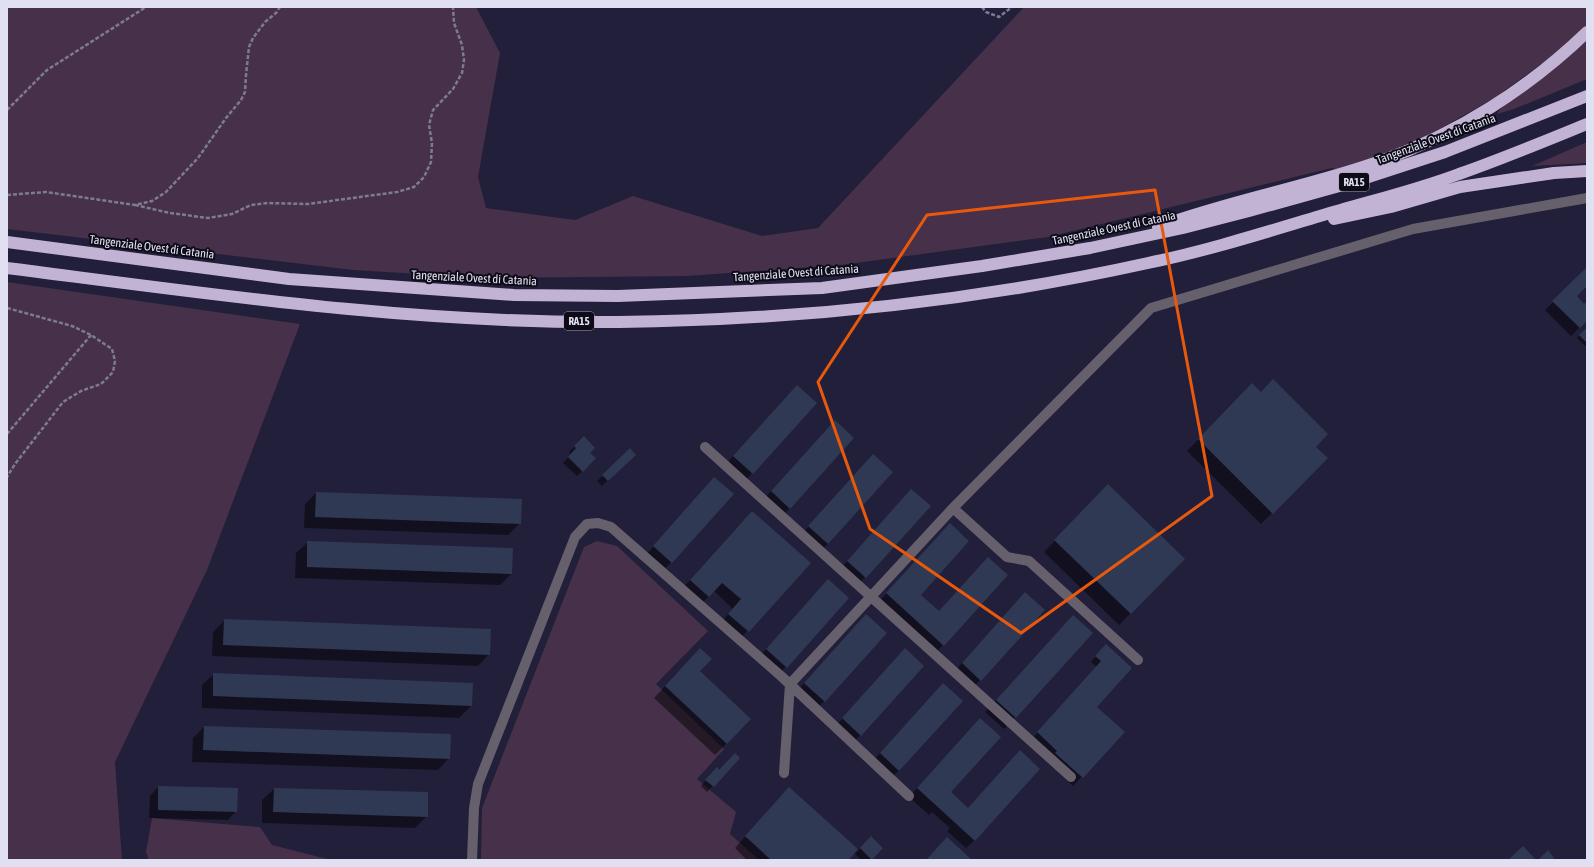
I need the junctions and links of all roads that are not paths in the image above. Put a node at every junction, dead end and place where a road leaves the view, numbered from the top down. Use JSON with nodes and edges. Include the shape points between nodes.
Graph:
{"nodes":[{"id":1,"x":1587,"y":32,"type":"edge"},
{"id":2,"x":1587,"y":96,"type":"edge"},
{"id":3,"x":1587,"y":124,"type":"edge"},
{"id":4,"x":1587,"y":171,"type":"edge"},
{"id":5,"x":1587,"y":198,"type":"edge"},
{"id":6,"x":1255,"y":236,"type":"junction"},
{"id":7,"x":7,"y":242,"type":"edge"},
{"id":8,"x":1114,"y":243,"type":"junction"},
{"id":9,"x":7,"y":268,"type":"edge"},
{"id":10,"x":705,"y":447,"type":"dead end"},
{"id":11,"x":953,"y":508,"type":"junction"},
{"id":12,"x":870,"y":597,"type":"junction"},
{"id":13,"x":1138,"y":660,"type":"dead end"},
{"id":14,"x":790,"y":684,"type":"junction"},
{"id":15,"x":784,"y":773,"type":"dead end"},
{"id":16,"x":1071,"y":777,"type":"dead end"},
{"id":17,"x":909,"y":796,"type":"dead end"},
{"id":18,"x":472,"y":860,"type":"edge"}],
"edges":[{"from":1,"to":8,"type":"highway","via":[[1534,77],[1499,102],[1420,146],[1330,177],[1190,215]]},
{"from":2,"to":8,"type":"highway","name":"Tangenziale Ovest di Catania","number":"RA15","via":[[1445,152],[1350,183],[1242,213]]},
{"from":3,"to":6,"type":"highway","number":"RA15","via":[[1457,175]]},
{"from":4,"to":6,"type":"highway","via":[[1554,173],[1460,187],[1391,208]]},
{"from":5,"to":11,"type":"lane","via":[[1413,229],[1151,308]]},
{"from":6,"to":9,"type":"highway","number":"RA15","via":[[1150,263],[988,292],[826,312],[618,322],[513,320],[287,303]]},
{"from":7,"to":8,"type":"highway","name":"Tangenziale Ovest di Catania","number":"RA15","via":[[289,279],[514,295],[618,296],[822,288],[982,266]]},
{"from":10,"to":12,"type":"lane"},
{"from":11,"to":12,"type":"lane"},
{"from":11,"to":13,"type":"lane","via":[[1007,557],[1029,561]]},
{"from":12,"to":14,"type":"lane"},
{"from":12,"to":16,"type":"lane"},
{"from":14,"to":15,"type":"lane"},
{"from":14,"to":17,"type":"lane"},
{"from":14,"to":18,"type":"lane","via":[[611,527],[598,523],[587,524],[575,537],[478,784],[474,808]]}]}
